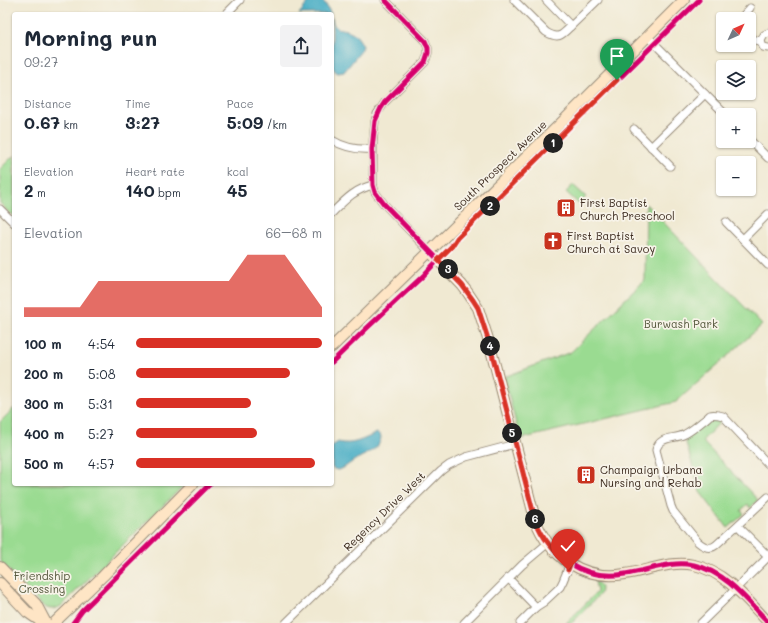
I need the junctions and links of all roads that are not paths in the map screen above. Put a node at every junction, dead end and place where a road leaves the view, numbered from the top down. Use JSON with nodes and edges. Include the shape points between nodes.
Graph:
{"nodes":[{"id":1,"x":240,"y":0,"type":"edge"},
{"id":2,"x":386,"y":0,"type":"edge"},
{"id":3,"x":514,"y":0,"type":"edge"},
{"id":4,"x":546,"y":0,"type":"edge"},
{"id":5,"x":598,"y":0,"type":"edge"},
{"id":6,"x":684,"y":0,"type":"edge"},
{"id":7,"x":750,"y":8,"type":"dead end"},
{"id":8,"x":228,"y":12,"type":"edge"},
{"id":9,"x":746,"y":12,"type":"edge"},
{"id":10,"x":571,"y":26,"type":"junction"},
{"id":11,"x":768,"y":33,"type":"edge"},
{"id":12,"x":648,"y":37,"type":"junction"},
{"id":13,"x":756,"y":40,"type":"edge"},
{"id":14,"x":761,"y":41,"type":"junction"},
{"id":15,"x":768,"y":48,"type":"edge"},
{"id":16,"x":705,"y":94,"type":"junction"},
{"id":17,"x":719,"y":108,"type":"edge"},
{"id":18,"x":634,"y":129,"type":"dead end"},
{"id":19,"x":334,"y":141,"type":"edge"},
{"id":20,"x":756,"y":146,"type":"edge"},
{"id":21,"x":651,"y":147,"type":"junction"},
{"id":22,"x":372,"y":149,"type":"junction"},
{"id":23,"x":768,"y":158,"type":"edge"},
{"id":24,"x":670,"y":166,"type":"dead end"},
{"id":25,"x":373,"y":185,"type":"junction"},
{"id":26,"x":0,"y":209,"type":"edge"},
{"id":27,"x":334,"y":211,"type":"edge"},
{"id":28,"x":768,"y":214,"type":"edge"},
{"id":29,"x":12,"y":221,"type":"edge"},
{"id":30,"x":726,"y":222,"type":"dead end"},
{"id":31,"x":743,"y":239,"type":"junction"},
{"id":32,"x":429,"y":251,"type":"junction"},
{"id":33,"x":768,"y":265,"type":"edge"},
{"id":34,"x":334,"y":345,"type":"edge"},
{"id":35,"x":515,"y":444,"type":"junction"},
{"id":36,"x":768,"y":464,"type":"edge"},
{"id":37,"x":191,"y":486,"type":"edge"},
{"id":38,"x":768,"y":497,"type":"edge"},
{"id":39,"x":738,"y":526,"type":"junction"},
{"id":40,"x":548,"y":543,"type":"junction"},
{"id":41,"x":768,"y":556,"type":"edge"},
{"id":42,"x":570,"y":564,"type":"junction"},
{"id":43,"x":0,"y":566,"type":"edge"},
{"id":44,"x":508,"y":578,"type":"junction"},
{"id":45,"x":0,"y":583,"type":"edge"},
{"id":46,"x":736,"y":589,"type":"junction"},
{"id":47,"x":536,"y":607,"type":"junction"},
{"id":48,"x":768,"y":622,"type":"edge"},
{"id":49,"x":43,"y":623,"type":"edge"},
{"id":50,"x":46,"y":623,"type":"edge"},
{"id":51,"x":54,"y":623,"type":"edge"},
{"id":52,"x":286,"y":623,"type":"edge"},
{"id":53,"x":464,"y":623,"type":"edge"},
{"id":54,"x":520,"y":623,"type":"edge"},
{"id":55,"x":701,"y":623,"type":"edge"}],
"edges":[{"from":1,"to":8,"type":"street"},
{"from":2,"to":22,"type":"street","via":[[425,41],[428,53],[421,67],[377,114]]},
{"from":3,"to":10,"type":"street","via":[[552,36],[562,35]]},
{"from":4,"to":10,"type":"street"},
{"from":5,"to":10,"type":"street"},
{"from":6,"to":12,"type":"main road","name":"South Prospect Avenue"},
{"from":7,"to":9,"type":"street"},
{"from":11,"to":14,"type":"street"},
{"from":12,"to":16,"type":"street"},
{"from":12,"to":32,"type":"main road","name":"South Prospect Avenue"},
{"from":13,"to":14,"type":"street"},
{"from":14,"to":15,"type":"street","via":[[764,47]]},
{"from":16,"to":17,"type":"street"},
{"from":16,"to":21,"type":"street"},
{"from":18,"to":21,"type":"street"},
{"from":19,"to":22,"type":"street","via":[[346,147]]},
{"from":20,"to":23,"type":"street"},
{"from":21,"to":24,"type":"street"},
{"from":22,"to":25,"type":"street"},
{"from":25,"to":27,"type":"street","via":[[354,193]]},
{"from":25,"to":32,"type":"street","via":[[384,204]]},
{"from":26,"to":29,"type":"street"},
{"from":28,"to":31,"type":"street"},
{"from":30,"to":31,"type":"street"},
{"from":31,"to":33,"type":"street"},
{"from":32,"to":34,"type":"main road","name":"South Prospect Avenue"},
{"from":32,"to":35,"type":"main road","via":[[462,285],[478,308]]},
{"from":35,"to":40,"type":"main road","via":[[535,519]]},
{"from":35,"to":52,"type":"street","name":"Regency Drive West","via":[[466,457],[441,471]]},
{"from":36,"to":39,"type":"street","via":[[723,416],[719,415],[710,415],[684,435],[663,440],[657,445],[656,450],[673,511],[698,542],[708,548],[713,547]]},
{"from":37,"to":51,"type":"main road"},
{"from":38,"to":39,"type":"street"},
{"from":39,"to":41,"type":"street"},
{"from":40,"to":42,"type":"main road"},
{"from":40,"to":44,"type":"street"},
{"from":41,"to":46,"type":"street"},
{"from":42,"to":46,"type":"main road","via":[[587,572],[609,576],[664,565],[686,564],[714,572]]},
{"from":42,"to":47,"type":"street","via":[[560,587]]},
{"from":43,"to":50,"type":"main road","via":[[36,604]]},
{"from":44,"to":47,"type":"street"},
{"from":44,"to":53,"type":"street"},
{"from":45,"to":49,"type":"main road","via":[[27,612]]},
{"from":46,"to":48,"type":"main road"},
{"from":46,"to":55,"type":"street"},
{"from":47,"to":54,"type":"street"}]}
